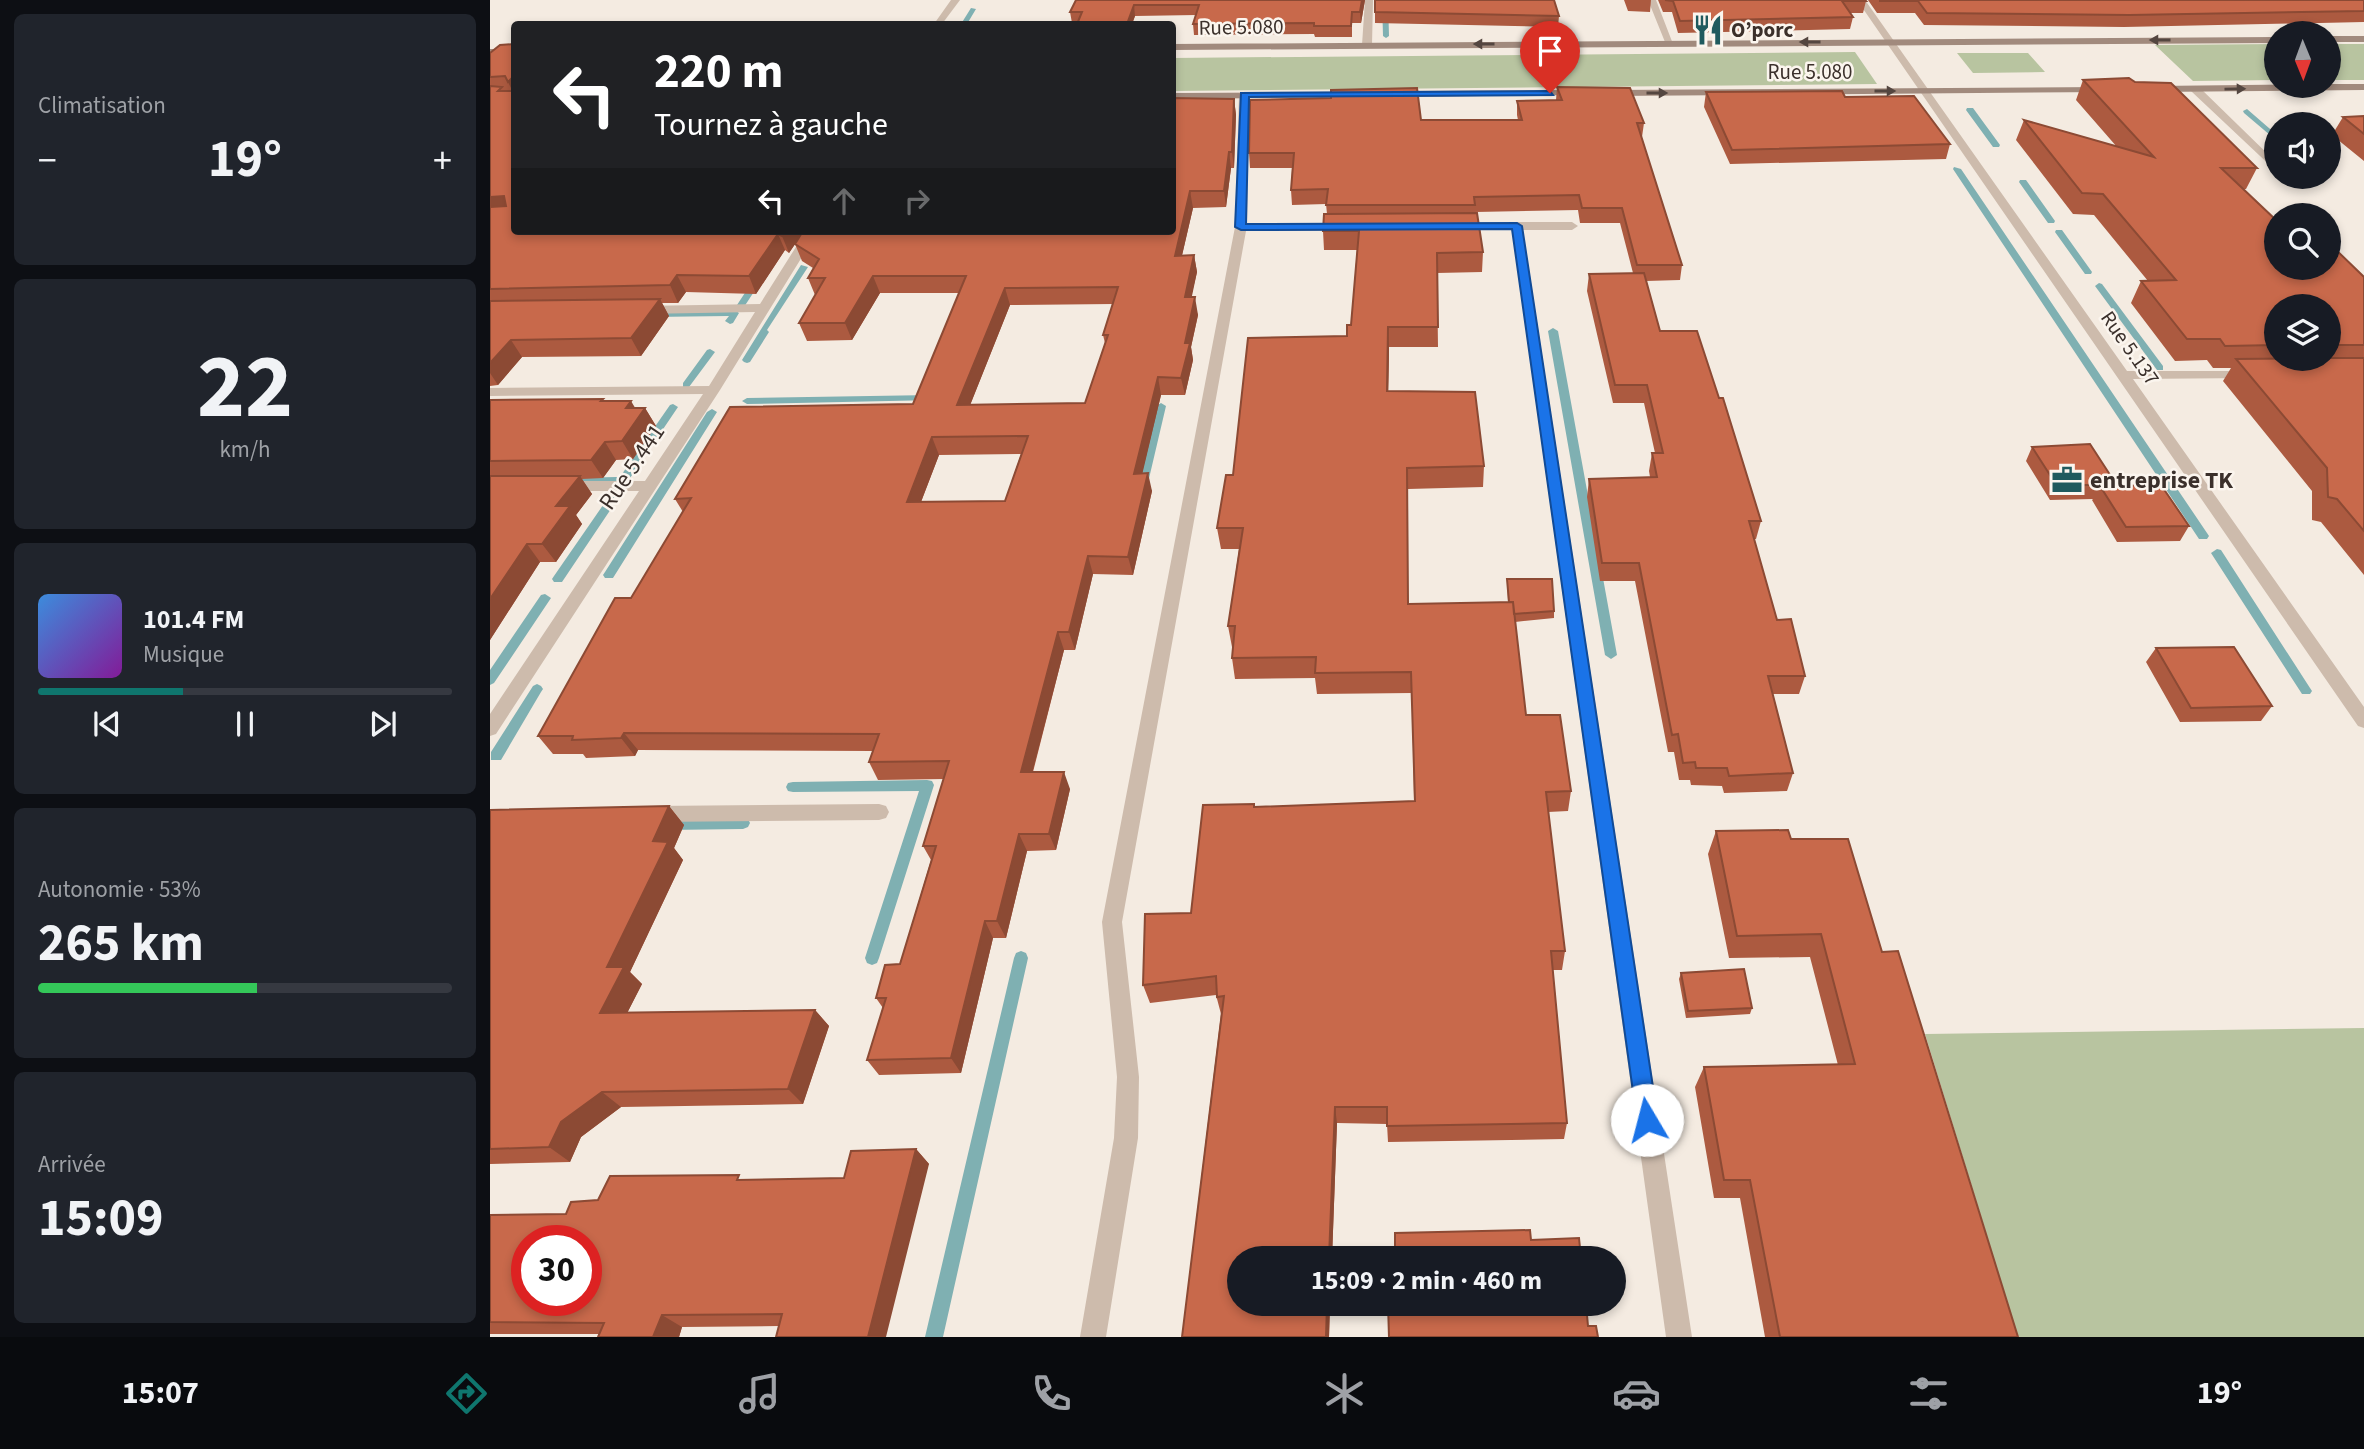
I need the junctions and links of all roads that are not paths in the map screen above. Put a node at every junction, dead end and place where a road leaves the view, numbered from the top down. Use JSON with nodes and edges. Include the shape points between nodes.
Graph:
{"nodes":[{"id":1,"x":956,"y":0,"type":"edge"},
{"id":2,"x":1369,"y":0,"type":"edge"},
{"id":3,"x":1652,"y":0,"type":"edge"},
{"id":4,"x":1861,"y":0,"type":"edge"},
{"id":5,"x":940,"y":21,"type":"edge"},
{"id":6,"x":2342,"y":39,"type":"edge"},
{"id":7,"x":2364,"y":39,"type":"edge"},
{"id":8,"x":2264,"y":40,"type":"edge"},
{"id":9,"x":1670,"y":42,"type":"junction"},
{"id":10,"x":1891,"y":42,"type":"junction"},
{"id":11,"x":1367,"y":44,"type":"junction"},
{"id":12,"x":1176,"y":47,"type":"edge"},
{"id":13,"x":490,"y":52,"type":"edge"},
{"id":14,"x":511,"y":52,"type":"edge"},
{"id":15,"x":2364,"y":87,"type":"edge"},
{"id":16,"x":2141,"y":89,"type":"edge"},
{"id":17,"x":2195,"y":89,"type":"junction"},
{"id":18,"x":1925,"y":90,"type":"junction"},
{"id":19,"x":2114,"y":90,"type":"edge"},
{"id":20,"x":1369,"y":94,"type":"edge"},
{"id":21,"x":1383,"y":94,"type":"edge"},
{"id":22,"x":1244,"y":95,"type":"junction"},
{"id":23,"x":1176,"y":96,"type":"edge"},
{"id":24,"x":2264,"y":156,"type":"edge"},
{"id":25,"x":1351,"y":226,"type":"edge"},
{"id":26,"x":1448,"y":226,"type":"edge"},
{"id":27,"x":1517,"y":226,"type":"junction"},
{"id":28,"x":1572,"y":226,"type":"dead end"},
{"id":29,"x":1241,"y":227,"type":"junction"},
{"id":30,"x":810,"y":235,"type":"edge"},
{"id":31,"x":765,"y":308,"type":"junction"},
{"id":32,"x":627,"y":310,"type":"edge"},
{"id":33,"x":2271,"y":374,"type":"edge"},
{"id":34,"x":2124,"y":375,"type":"junction"},
{"id":35,"x":713,"y":390,"type":"junction"},
{"id":36,"x":490,"y":392,"type":"edge"},
{"id":37,"x":543,"y":486,"type":"edge"},
{"id":38,"x":648,"y":486,"type":"junction"},
{"id":39,"x":2364,"y":721,"type":"edge"},
{"id":40,"x":490,"y":729,"type":"edge"},
{"id":41,"x":879,"y":812,"type":"dead end"},
{"id":42,"x":629,"y":814,"type":"edge"},
{"id":43,"x":1093,"y":1337,"type":"edge"},
{"id":44,"x":1679,"y":1337,"type":"edge"}],
"edges":[{"from":1,"to":5,"type":"street"},
{"from":2,"to":11,"type":"street"},
{"from":3,"to":9,"type":"street"},
{"from":4,"to":10,"type":"street","name":"Rue 5.137"},
{"from":6,"to":7,"type":"main road"},
{"from":8,"to":10,"type":"main road","name":"Rue 5.080","one_way":true},
{"from":10,"to":9,"type":"main road","name":"Rue 5.080","one_way":true},
{"from":9,"to":11,"type":"main road","name":"Rue 5.080","one_way":true},
{"from":10,"to":18,"type":"street","name":"Rue 5.137"},
{"from":11,"to":12,"type":"main road","name":"Rue 5.080"},
{"from":13,"to":14,"type":"main road"},
{"from":17,"to":15,"type":"main road","one_way":true},
{"from":16,"to":17,"type":"main road"},
{"from":17,"to":24,"type":"street"},
{"from":18,"to":19,"type":"main road","name":"Rue 5.080"},
{"from":21,"to":18,"type":"main road","name":"Rue 5.080","one_way":true},
{"from":18,"to":34,"type":"street","name":"Rue 5.137"},
{"from":20,"to":22,"type":"main road"},
{"from":22,"to":23,"type":"main road"},
{"from":22,"to":29,"type":"street"},
{"from":25,"to":29,"type":"street"},
{"from":26,"to":27,"type":"street"},
{"from":27,"to":28,"type":"street"},
{"from":27,"to":44,"type":"street"},
{"from":29,"to":43,"type":"street","via":[[1111,922],[1128,1090],[1126,1138]]},
{"from":30,"to":31,"type":"street","name":"Rue 5.441"},
{"from":31,"to":32,"type":"street"},
{"from":31,"to":35,"type":"street","name":"Rue 5.441"},
{"from":33,"to":34,"type":"street"},
{"from":34,"to":39,"type":"street","name":"Rue 5.137"},
{"from":35,"to":36,"type":"street"},
{"from":35,"to":38,"type":"street","name":"Rue 5.441"},
{"from":37,"to":38,"type":"street"},
{"from":38,"to":40,"type":"street","name":"Rue 5.441"},
{"from":41,"to":42,"type":"street"}]}
